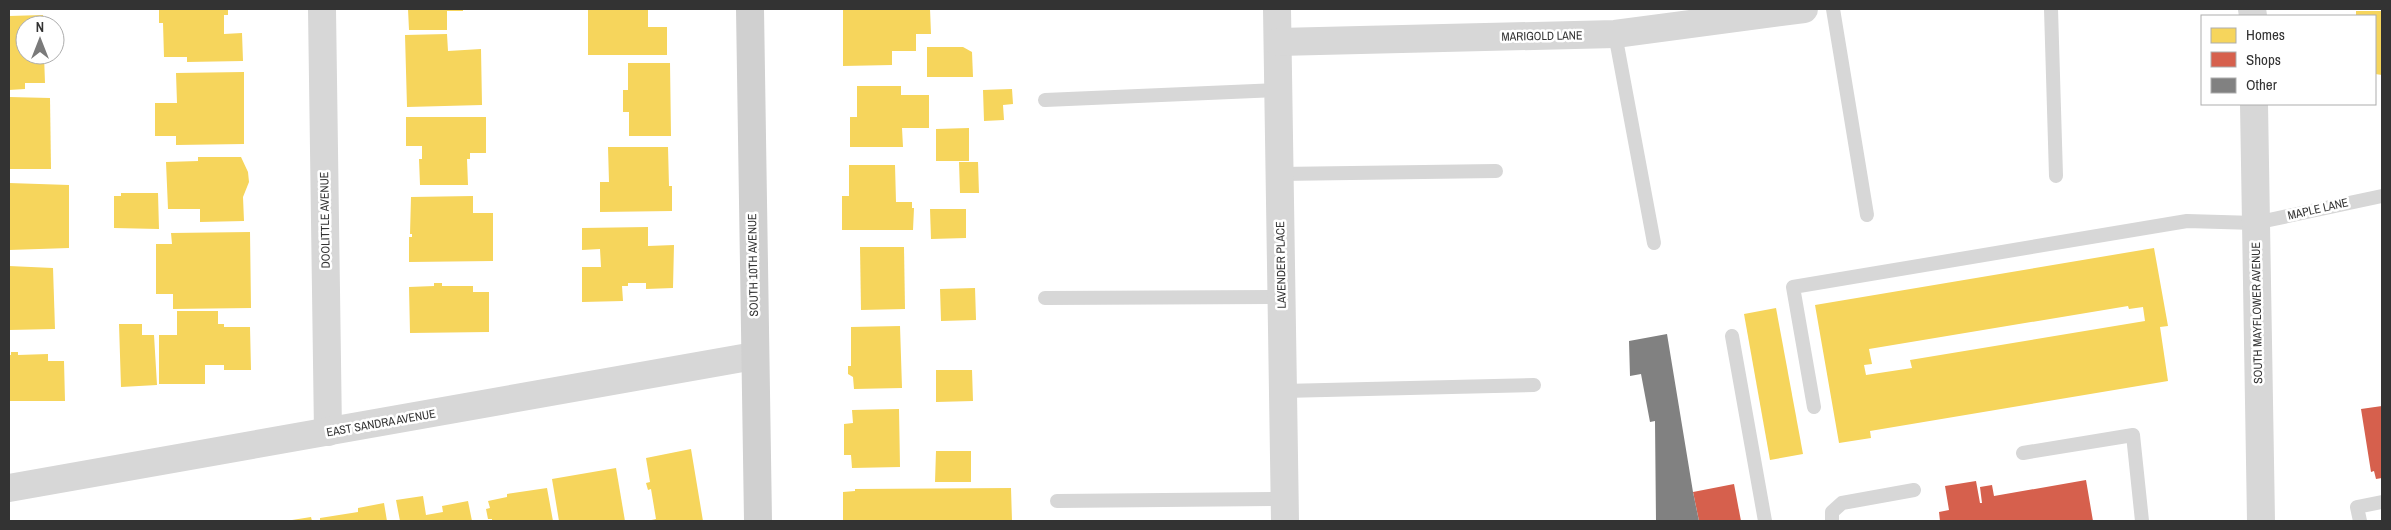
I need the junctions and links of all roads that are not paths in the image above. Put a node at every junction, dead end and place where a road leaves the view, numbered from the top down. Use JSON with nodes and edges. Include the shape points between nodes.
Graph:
{"nodes":[{"id":1,"x":322,"y":9,"type":"edge"},
{"id":2,"x":750,"y":9,"type":"edge"},
{"id":3,"x":1277,"y":9,"type":"edge"},
{"id":4,"x":1804,"y":9,"type":"edge"},
{"id":5,"x":1833,"y":9,"type":"edge"},
{"id":6,"x":2051,"y":9,"type":"edge"},
{"id":7,"x":1615,"y":34,"type":"junction"},
{"id":8,"x":1278,"y":42,"type":"junction"},
{"id":9,"x":1278,"y":90,"type":"junction"},
{"id":10,"x":1045,"y":100,"type":"dead end"},
{"id":11,"x":2254,"y":105,"type":"edge"},
{"id":12,"x":1496,"y":171,"type":"dead end"},
{"id":13,"x":1279,"y":174,"type":"junction"},
{"id":14,"x":2056,"y":176,"type":"dead end"},
{"id":15,"x":2382,"y":196,"type":"edge"},
{"id":16,"x":1867,"y":215,"type":"dead end"},
{"id":17,"x":2255,"y":224,"type":"junction"},
{"id":18,"x":1654,"y":243,"type":"dead end"},
{"id":19,"x":1281,"y":297,"type":"junction"},
{"id":20,"x":1045,"y":298,"type":"dead end"},
{"id":21,"x":1732,"y":336,"type":"dead end"},
{"id":22,"x":754,"y":356,"type":"junction"},
{"id":23,"x":1534,"y":385,"type":"dead end"},
{"id":24,"x":1283,"y":391,"type":"junction"},
{"id":25,"x":1814,"y":407,"type":"dead end"},
{"id":26,"x":328,"y":432,"type":"junction"},
{"id":27,"x":2023,"y":453,"type":"dead end"},
{"id":28,"x":9,"y":488,"type":"edge"},
{"id":29,"x":1914,"y":490,"type":"dead end"},
{"id":30,"x":1057,"y":501,"type":"dead end"},
{"id":31,"x":2382,"y":502,"type":"edge"},
{"id":32,"x":1284,"y":510,"type":"edge"},
{"id":33,"x":758,"y":521,"type":"edge"},
{"id":34,"x":1765,"y":521,"type":"edge"},
{"id":35,"x":1832,"y":521,"type":"edge"},
{"id":36,"x":2142,"y":521,"type":"edge"},
{"id":37,"x":2261,"y":521,"type":"edge"},
{"id":38,"x":2360,"y":521,"type":"edge"}],
"edges":[{"from":1,"to":26,"type":"street","name":"DOOLITTLE AVENUE"},
{"from":2,"to":22,"type":"street","name":"SOUTH 10TH AVENUE"},
{"from":3,"to":8,"type":"street","name":"LAVENDER PLACE"},
{"from":4,"to":7,"type":"street","name":"MARIGOLD LANE"},
{"from":5,"to":16,"type":"lane"},
{"from":6,"to":14,"type":"lane"},
{"from":7,"to":8,"type":"street","name":"MARIGOLD LANE"},
{"from":7,"to":18,"type":"lane"},
{"from":8,"to":9,"type":"street","name":"LAVENDER PLACE"},
{"from":9,"to":10,"type":"lane"},
{"from":9,"to":13,"type":"street","name":"LAVENDER PLACE"},
{"from":11,"to":17,"type":"street","name":"SOUTH MAYFLOWER AVENUE"},
{"from":12,"to":13,"type":"lane"},
{"from":13,"to":19,"type":"street","name":"LAVENDER PLACE"},
{"from":15,"to":17,"type":"lane","name":"MAPLE LANE"},
{"from":17,"to":25,"type":"lane","name":"MAPLE LANE","via":[[2187,221],[1794,287]]},
{"from":17,"to":37,"type":"street","name":"SOUTH MAYFLOWER AVENUE"},
{"from":19,"to":20,"type":"lane"},
{"from":19,"to":24,"type":"street","name":"LAVENDER PLACE"},
{"from":21,"to":34,"type":"lane"},
{"from":22,"to":26,"type":"street","name":"EAST SANDRA AVENUE"},
{"from":22,"to":33,"type":"street","name":"SOUTH 10TH AVENUE"},
{"from":23,"to":24,"type":"lane"},
{"from":24,"to":32,"type":"street","name":"LAVENDER PLACE"},
{"from":26,"to":28,"type":"street","name":"EAST SANDRA AVENUE"},
{"from":27,"to":36,"type":"lane","via":[[2133,435]]},
{"from":29,"to":35,"type":"lane","via":[[1842,503],[1832,512]]},
{"from":30,"to":32,"type":"lane"},
{"from":31,"to":38,"type":"lane","via":[[2357,506]]}]}
